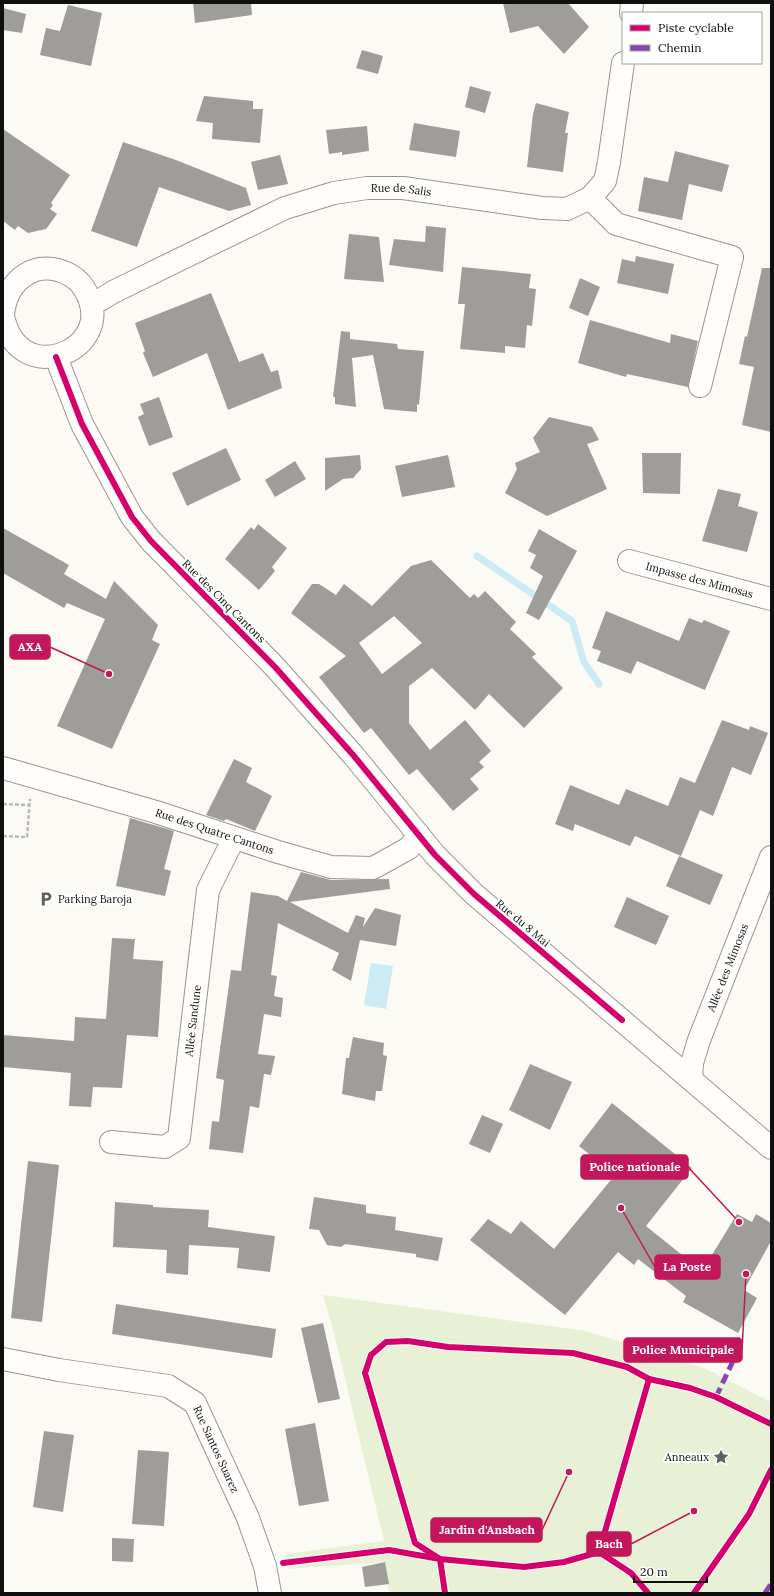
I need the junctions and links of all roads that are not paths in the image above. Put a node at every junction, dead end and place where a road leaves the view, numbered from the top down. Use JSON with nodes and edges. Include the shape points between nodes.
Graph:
{"nodes":[{"id":1,"x":623,"y":64,"type":"edge"},
{"id":2,"x":590,"y":198,"type":"junction"},
{"id":3,"x":6,"y":286,"type":"edge"},
{"id":4,"x":91,"y":303,"type":"junction"},
{"id":5,"x":3,"y":315,"type":"edge"},
{"id":6,"x":8,"y":343,"type":"edge"},
{"id":7,"x":56,"y":357,"type":"junction"},
{"id":8,"x":700,"y":386,"type":"dead end"},
{"id":9,"x":629,"y":561,"type":"dead end"},
{"id":10,"x":771,"y":599,"type":"edge"},
{"id":11,"x":3,"y":768,"type":"edge"},
{"id":12,"x":419,"y":834,"type":"junction"},
{"id":13,"x":234,"y":838,"type":"junction"},
{"id":14,"x":771,"y":857,"type":"edge"},
{"id":15,"x":691,"y":1079,"type":"junction"},
{"id":16,"x":111,"y":1142,"type":"dead end"},
{"id":17,"x":771,"y":1148,"type":"edge"},
{"id":18,"x":3,"y":1359,"type":"edge"},
{"id":19,"x":270,"y":1593,"type":"edge"}],
"edges":[{"from":1,"to":2,"type":"street","name":"Rue de Salis","via":[[608,168],[604,182]]},
{"from":2,"to":4,"type":"street","name":"Rue de Salis","via":[[566,209],[542,208],[403,188],[367,188],[334,193],[285,208]]},
{"from":2,"to":8,"type":"street","via":[[616,224],[732,257]]},
{"from":3,"to":4,"type":"street","via":[[33,271],[47,268],[62,271],[75,278],[85,289]]},
{"from":3,"to":5,"type":"street"},
{"from":4,"to":7,"type":"street","via":[[92,317],[88,331],[80,343],[69,352]]},
{"from":5,"to":6,"type":"street"},
{"from":6,"to":7,"type":"street","via":[[31,354]]},
{"from":7,"to":12,"type":"street","name":"Rue des Cinq Cantons","via":[[82,424],[132,516],[151,541],[275,667]]},
{"from":9,"to":10,"type":"street","name":"Impasse des Mimosas"},
{"from":11,"to":13,"type":"street","name":"Rue des Quatre Cantons","via":[[156,812]]},
{"from":12,"to":13,"type":"street","name":"Rue des Quatre Cantons","via":[[409,848],[373,868],[331,866]]},
{"from":12,"to":15,"type":"street","name":"Rue du 8 Mai","via":[[435,855],[474,894]]},
{"from":13,"to":16,"type":"street","name":"Allée Sandune","via":[[208,890],[179,1138],[165,1147]]},
{"from":14,"to":15,"type":"street","name":"Allée des Mimosas","via":[[699,1040],[692,1063]]},
{"from":15,"to":17,"type":"street","name":"Rue du 8 Mai"},
{"from":18,"to":19,"type":"street","name":"Rue Santos Suarez","via":[[168,1386],[195,1403],[248,1518],[265,1566]]}]}
